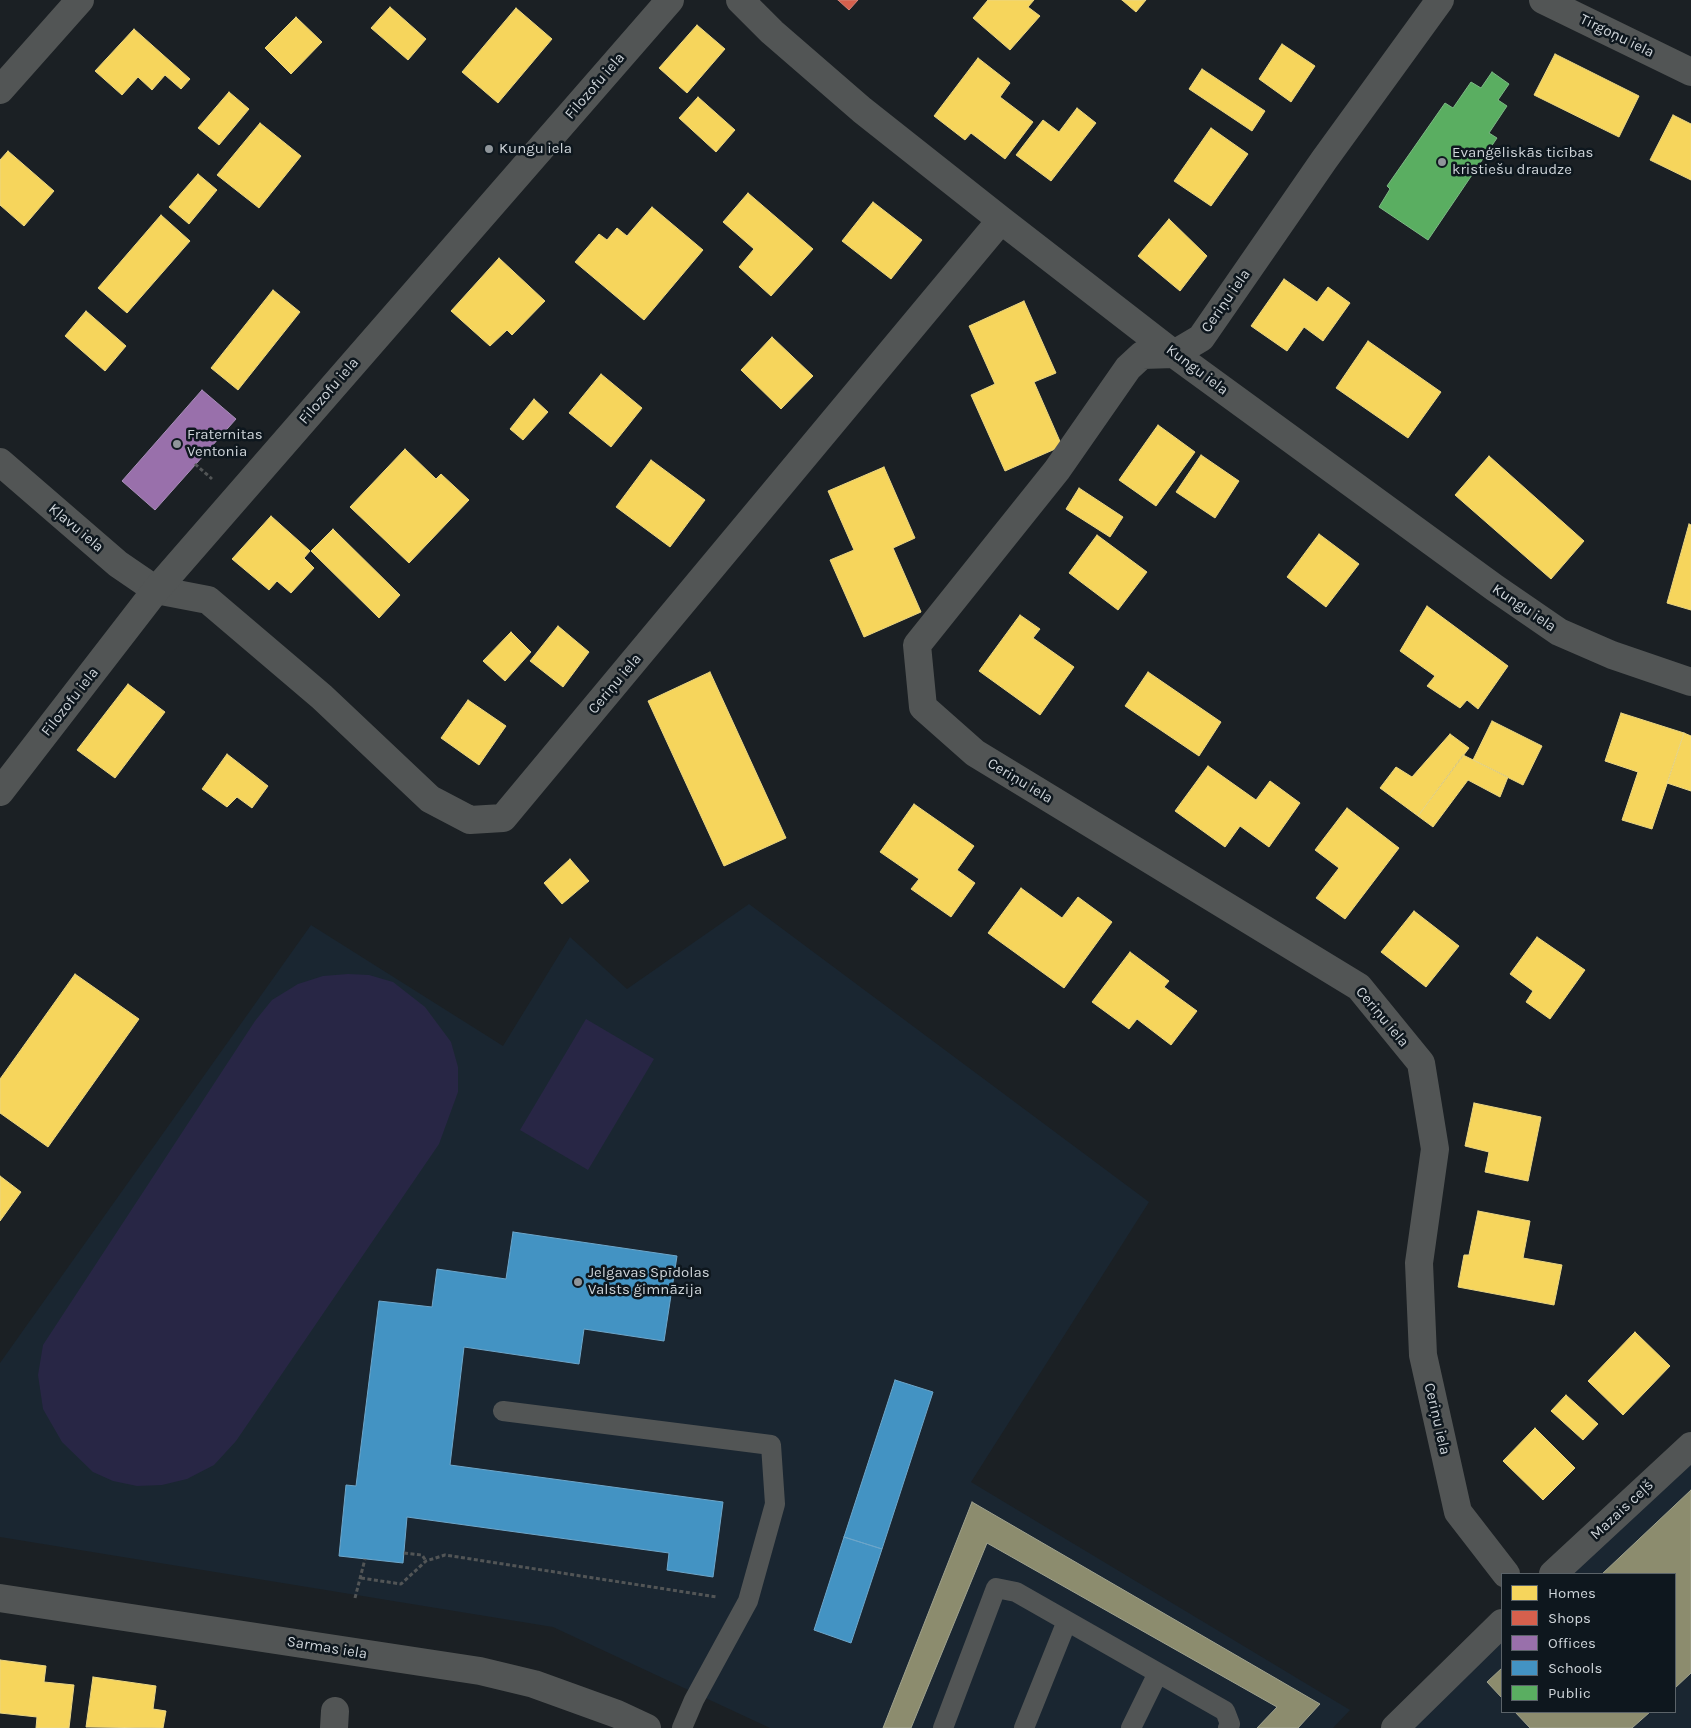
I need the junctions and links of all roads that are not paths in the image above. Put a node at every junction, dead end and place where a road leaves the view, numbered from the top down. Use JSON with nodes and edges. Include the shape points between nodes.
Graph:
{"nodes":[{"id":1,"x":80,"y":0,"type":"edge"},
{"id":2,"x":670,"y":0,"type":"edge"},
{"id":3,"x":740,"y":0,"type":"edge"},
{"id":4,"x":1440,"y":0,"type":"edge"},
{"id":5,"x":1543,"y":0,"type":"edge"},
{"id":6,"x":1691,"y":72,"type":"edge"},
{"id":7,"x":0,"y":90,"type":"edge"},
{"id":8,"x":1001,"y":220,"type":"junction"},
{"id":9,"x":1174,"y":354,"type":"junction"},
{"id":10,"x":0,"y":462,"type":"edge"},
{"id":11,"x":156,"y":590,"type":"junction"},
{"id":12,"x":1691,"y":682,"type":"edge"},
{"id":13,"x":0,"y":792,"type":"edge"},
{"id":14,"x":503,"y":1411,"type":"dead end"},
{"id":15,"x":1691,"y":1446,"type":"edge"},
{"id":16,"x":1505,"y":1573,"type":"edge"},
{"id":17,"x":1554,"y":1573,"type":"edge"},
{"id":18,"x":0,"y":1598,"type":"edge"},
{"id":19,"x":1066,"y":1621,"type":"junction"},
{"id":20,"x":1501,"y":1624,"type":"edge"},
{"id":21,"x":1158,"y":1673,"type":"junction"},
{"id":22,"x":646,"y":1728,"type":"edge"},
{"id":23,"x":682,"y":1728,"type":"edge"},
{"id":24,"x":943,"y":1728,"type":"edge"},
{"id":25,"x":1024,"y":1728,"type":"edge"},
{"id":26,"x":1131,"y":1728,"type":"edge"},
{"id":27,"x":1228,"y":1728,"type":"edge"},
{"id":28,"x":1395,"y":1728,"type":"edge"}],
"edges":[{"from":1,"to":7,"type":"street"},
{"from":2,"to":11,"type":"street","name":"Filozofu iela"},
{"from":3,"to":8,"type":"street","name":"Kungu iela","via":[[862,110]]},
{"from":4,"to":9,"type":"street","name":"Ceriņu iela","via":[[1201,338]]},
{"from":5,"to":6,"type":"street","name":"Tirgoņu iela"},
{"from":8,"to":9,"type":"street","name":"Kungu iela"},
{"from":8,"to":11,"type":"street","name":"Ceriņu iela","via":[[503,818],[470,820],[430,799],[322,697],[208,600]]},
{"from":9,"to":12,"type":"street","name":"Kungu iela","via":[[1559,632],[1612,655]]},
{"from":9,"to":16,"type":"street","name":"Ceriņu iela","via":[[1142,356],[1128,368],[1057,470],[917,645],[923,707],[975,754],[1359,987],[1421,1063],[1435,1149],[1419,1263],[1423,1355],[1458,1512]]},
{"from":10,"to":11,"type":"street","name":"Kļavu iela","via":[[118,564]]},
{"from":11,"to":13,"type":"street","name":"Filozofu iela"},
{"from":14,"to":23,"type":"lane","via":[[770,1445],[775,1504],[748,1601]]},
{"from":15,"to":17,"type":"street","name":"Mazais ceļš"},
{"from":18,"to":22,"type":"street","name":"Sarmas iela","via":[[480,1671],[534,1684]]},
{"from":19,"to":21,"type":"lane"},
{"from":19,"to":24,"type":"lane","via":[[1016,1592],[996,1588]]},
{"from":19,"to":25,"type":"lane"},
{"from":20,"to":28,"type":"street"},
{"from":21,"to":26,"type":"lane"},
{"from":21,"to":27,"type":"lane","via":[[1225,1711],[1230,1724]]}]}
